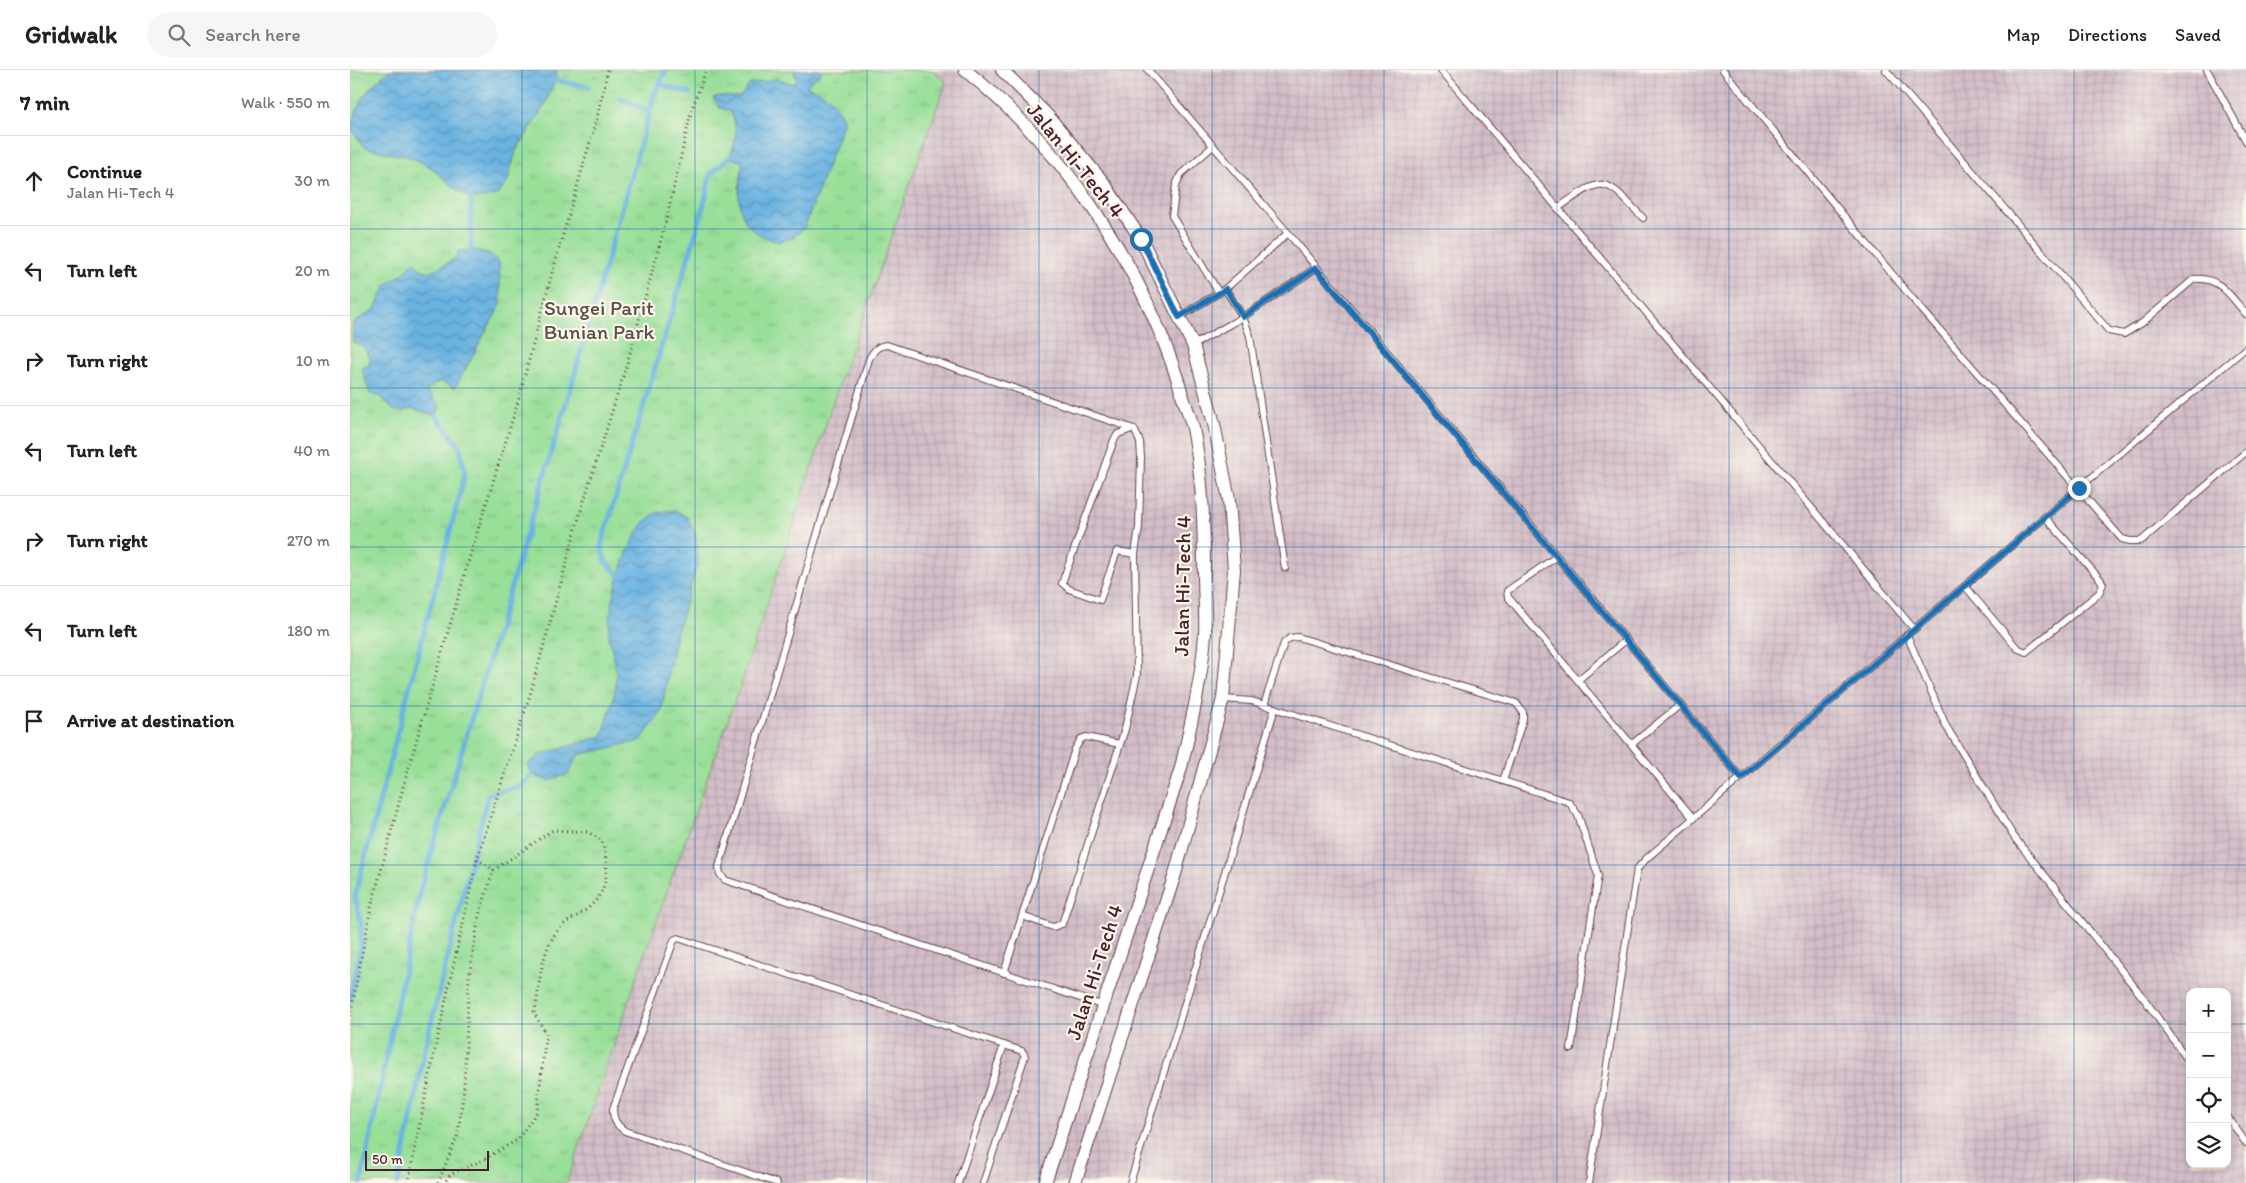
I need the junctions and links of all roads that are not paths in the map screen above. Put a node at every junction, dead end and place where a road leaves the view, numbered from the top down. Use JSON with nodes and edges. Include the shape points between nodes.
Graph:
{"nodes":[{"id":1,"x":965,"y":70,"type":"edge"},
{"id":2,"x":1002,"y":70,"type":"edge"},
{"id":3,"x":1148,"y":70,"type":"edge"},
{"id":4,"x":1441,"y":70,"type":"edge"},
{"id":5,"x":1723,"y":70,"type":"edge"},
{"id":6,"x":1886,"y":70,"type":"edge"},
{"id":7,"x":2207,"y":70,"type":"edge"},
{"id":8,"x":2246,"y":142,"type":"edge"},
{"id":9,"x":1213,"y":146,"type":"junction"},
{"id":10,"x":1558,"y":208,"type":"junction"},
{"id":11,"x":1643,"y":218,"type":"dead end"},
{"id":12,"x":1288,"y":233,"type":"junction"},
{"id":13,"x":1316,"y":268,"type":"junction"},
{"id":14,"x":1222,"y":291,"type":"junction"},
{"id":15,"x":2246,"y":314,"type":"edge"},
{"id":16,"x":1179,"y":317,"type":"junction"},
{"id":17,"x":1243,"y":317,"type":"junction"},
{"id":18,"x":1192,"y":346,"type":"junction"},
{"id":19,"x":2246,"y":348,"type":"edge"},
{"id":20,"x":1134,"y":428,"type":"junction"},
{"id":21,"x":2246,"y":452,"type":"edge"},
{"id":22,"x":2079,"y":488,"type":"junction"},
{"id":23,"x":2045,"y":517,"type":"junction"},
{"id":24,"x":1136,"y":554,"type":"junction"},
{"id":25,"x":1556,"y":556,"type":"junction"},
{"id":26,"x":1286,"y":568,"type":"dead end"},
{"id":27,"x":1965,"y":586,"type":"junction"},
{"id":28,"x":1914,"y":629,"type":"junction"},
{"id":29,"x":1907,"y":635,"type":"junction"},
{"id":30,"x":1626,"y":640,"type":"junction"},
{"id":31,"x":1578,"y":680,"type":"junction"},
{"id":32,"x":1222,"y":699,"type":"junction"},
{"id":33,"x":1264,"y":705,"type":"junction"},
{"id":34,"x":1680,"y":705,"type":"junction"},
{"id":35,"x":1275,"y":708,"type":"junction"},
{"id":36,"x":1120,"y":744,"type":"junction"},
{"id":37,"x":1632,"y":744,"type":"junction"},
{"id":38,"x":1741,"y":778,"type":"junction"},
{"id":39,"x":1503,"y":781,"type":"junction"},
{"id":40,"x":1694,"y":818,"type":"junction"},
{"id":41,"x":1022,"y":916,"type":"junction"},
{"id":42,"x":1004,"y":973,"type":"junction"},
{"id":43,"x":1104,"y":1006,"type":"junction"},
{"id":44,"x":1004,"y":1045,"type":"junction"},
{"id":45,"x":1571,"y":1050,"type":"dead end"},
{"id":46,"x":2186,"y":1057,"type":"edge"},
{"id":47,"x":2231,"y":1122,"type":"edge"},
{"id":48,"x":2246,"y":1143,"type":"edge"},
{"id":49,"x":1131,"y":1182,"type":"edge"},
{"id":50,"x":776,"y":1183,"type":"edge"},
{"id":51,"x":958,"y":1183,"type":"edge"},
{"id":52,"x":983,"y":1183,"type":"edge"},
{"id":53,"x":1045,"y":1183,"type":"edge"},
{"id":54,"x":1075,"y":1183,"type":"edge"},
{"id":55,"x":1589,"y":1183,"type":"edge"}],
"edges":[{"from":1,"to":43,"type":"street","name":"Jalan Hi-Tech 4","via":[[1011,111],[1058,162],[1111,233],[1146,298],[1169,353],[1193,428],[1204,509],[1205,634],[1196,704],[1181,768]]},
{"from":2,"to":16,"type":"street","name":"Jalan Hi-Tech 4","via":[[1048,116],[1103,182],[1141,239]]},
{"from":3,"to":9,"type":"lane"},
{"from":4,"to":10,"type":"lane"},
{"from":5,"to":22,"type":"lane","via":[[1912,298]]},
{"from":6,"to":15,"type":"lane","via":[[2109,331],[2124,334],[2142,323],[2194,279],[2212,280],[2222,286]]},
{"from":7,"to":8,"type":"lane"},
{"from":9,"to":12,"type":"lane"},
{"from":9,"to":14,"type":"lane","via":[[1181,174],[1176,185],[1172,216]]},
{"from":10,"to":11,"type":"lane","via":[[1594,185],[1607,184]]},
{"from":10,"to":28,"type":"lane"},
{"from":12,"to":13,"type":"lane"},
{"from":12,"to":14,"type":"lane"},
{"from":13,"to":17,"type":"lane"},
{"from":13,"to":25,"type":"lane"},
{"from":14,"to":16,"type":"lane"},
{"from":14,"to":17,"type":"lane"},
{"from":16,"to":18,"type":"street","name":"Jalan Hi-Tech 4"},
{"from":17,"to":18,"type":"lane"},
{"from":17,"to":26,"type":"lane","via":[[1250,336]]},
{"from":18,"to":32,"type":"street","name":"Jalan Hi-Tech 4","via":[[1214,424],[1229,500],[1234,570]]},
{"from":19,"to":22,"type":"lane"},
{"from":20,"to":24,"type":"lane","via":[[1140,442],[1141,458]]},
{"from":20,"to":24,"type":"lane","via":[[1122,431],[1114,440],[1062,583],[1069,589],[1100,600],[1116,551]]},
{"from":20,"to":42,"type":"lane","via":[[887,345],[874,350],[719,867],[724,880]]},
{"from":21,"to":22,"type":"lane","via":[[2142,540],[2130,542],[2122,539]]},
{"from":22,"to":23,"type":"lane"},
{"from":23,"to":27,"type":"lane"},
{"from":23,"to":27,"type":"lane","via":[[2100,579],[2103,584],[2099,593],[2026,652],[2017,648]]},
{"from":24,"to":36,"type":"lane","via":[[1137,675]]},
{"from":25,"to":30,"type":"lane"},
{"from":25,"to":31,"type":"lane","via":[[1507,593]]},
{"from":27,"to":28,"type":"lane"},
{"from":28,"to":29,"type":"lane"},
{"from":29,"to":38,"type":"lane"},
{"from":29,"to":46,"type":"lane","via":[[1946,726],[2014,837],[2145,1000]]},
{"from":30,"to":31,"type":"lane"},
{"from":30,"to":34,"type":"lane"},
{"from":31,"to":37,"type":"lane"},
{"from":32,"to":33,"type":"lane"},
{"from":32,"to":54,"type":"street","name":"Jalan Hi-Tech 4","via":[[1175,874]]},
{"from":33,"to":35,"type":"lane"},
{"from":33,"to":39,"type":"lane","via":[[1284,643],[1298,637],[1516,703],[1523,712],[1523,719]]},
{"from":34,"to":37,"type":"lane"},
{"from":34,"to":38,"type":"lane"},
{"from":35,"to":39,"type":"lane"},
{"from":35,"to":49,"type":"lane"},
{"from":36,"to":41,"type":"lane","via":[[1086,737],[1075,749]]},
{"from":36,"to":41,"type":"lane","via":[[1062,924],[1052,927]]},
{"from":37,"to":40,"type":"lane"},
{"from":38,"to":40,"type":"lane"},
{"from":39,"to":45,"type":"lane","via":[[1569,802],[1578,815],[1598,875]]},
{"from":40,"to":55,"type":"lane","via":[[1637,869]]},
{"from":41,"to":42,"type":"lane"},
{"from":42,"to":43,"type":"lane"},
{"from":43,"to":53,"type":"street","name":"Jalan Hi-Tech 4"},
{"from":44,"to":50,"type":"lane","via":[[678,938],[674,940],[612,1109],[613,1116],[625,1131]]},
{"from":44,"to":51,"type":"lane"},
{"from":44,"to":52,"type":"lane","via":[[1022,1051],[1025,1056]]},
{"from":47,"to":48,"type":"lane"}]}
